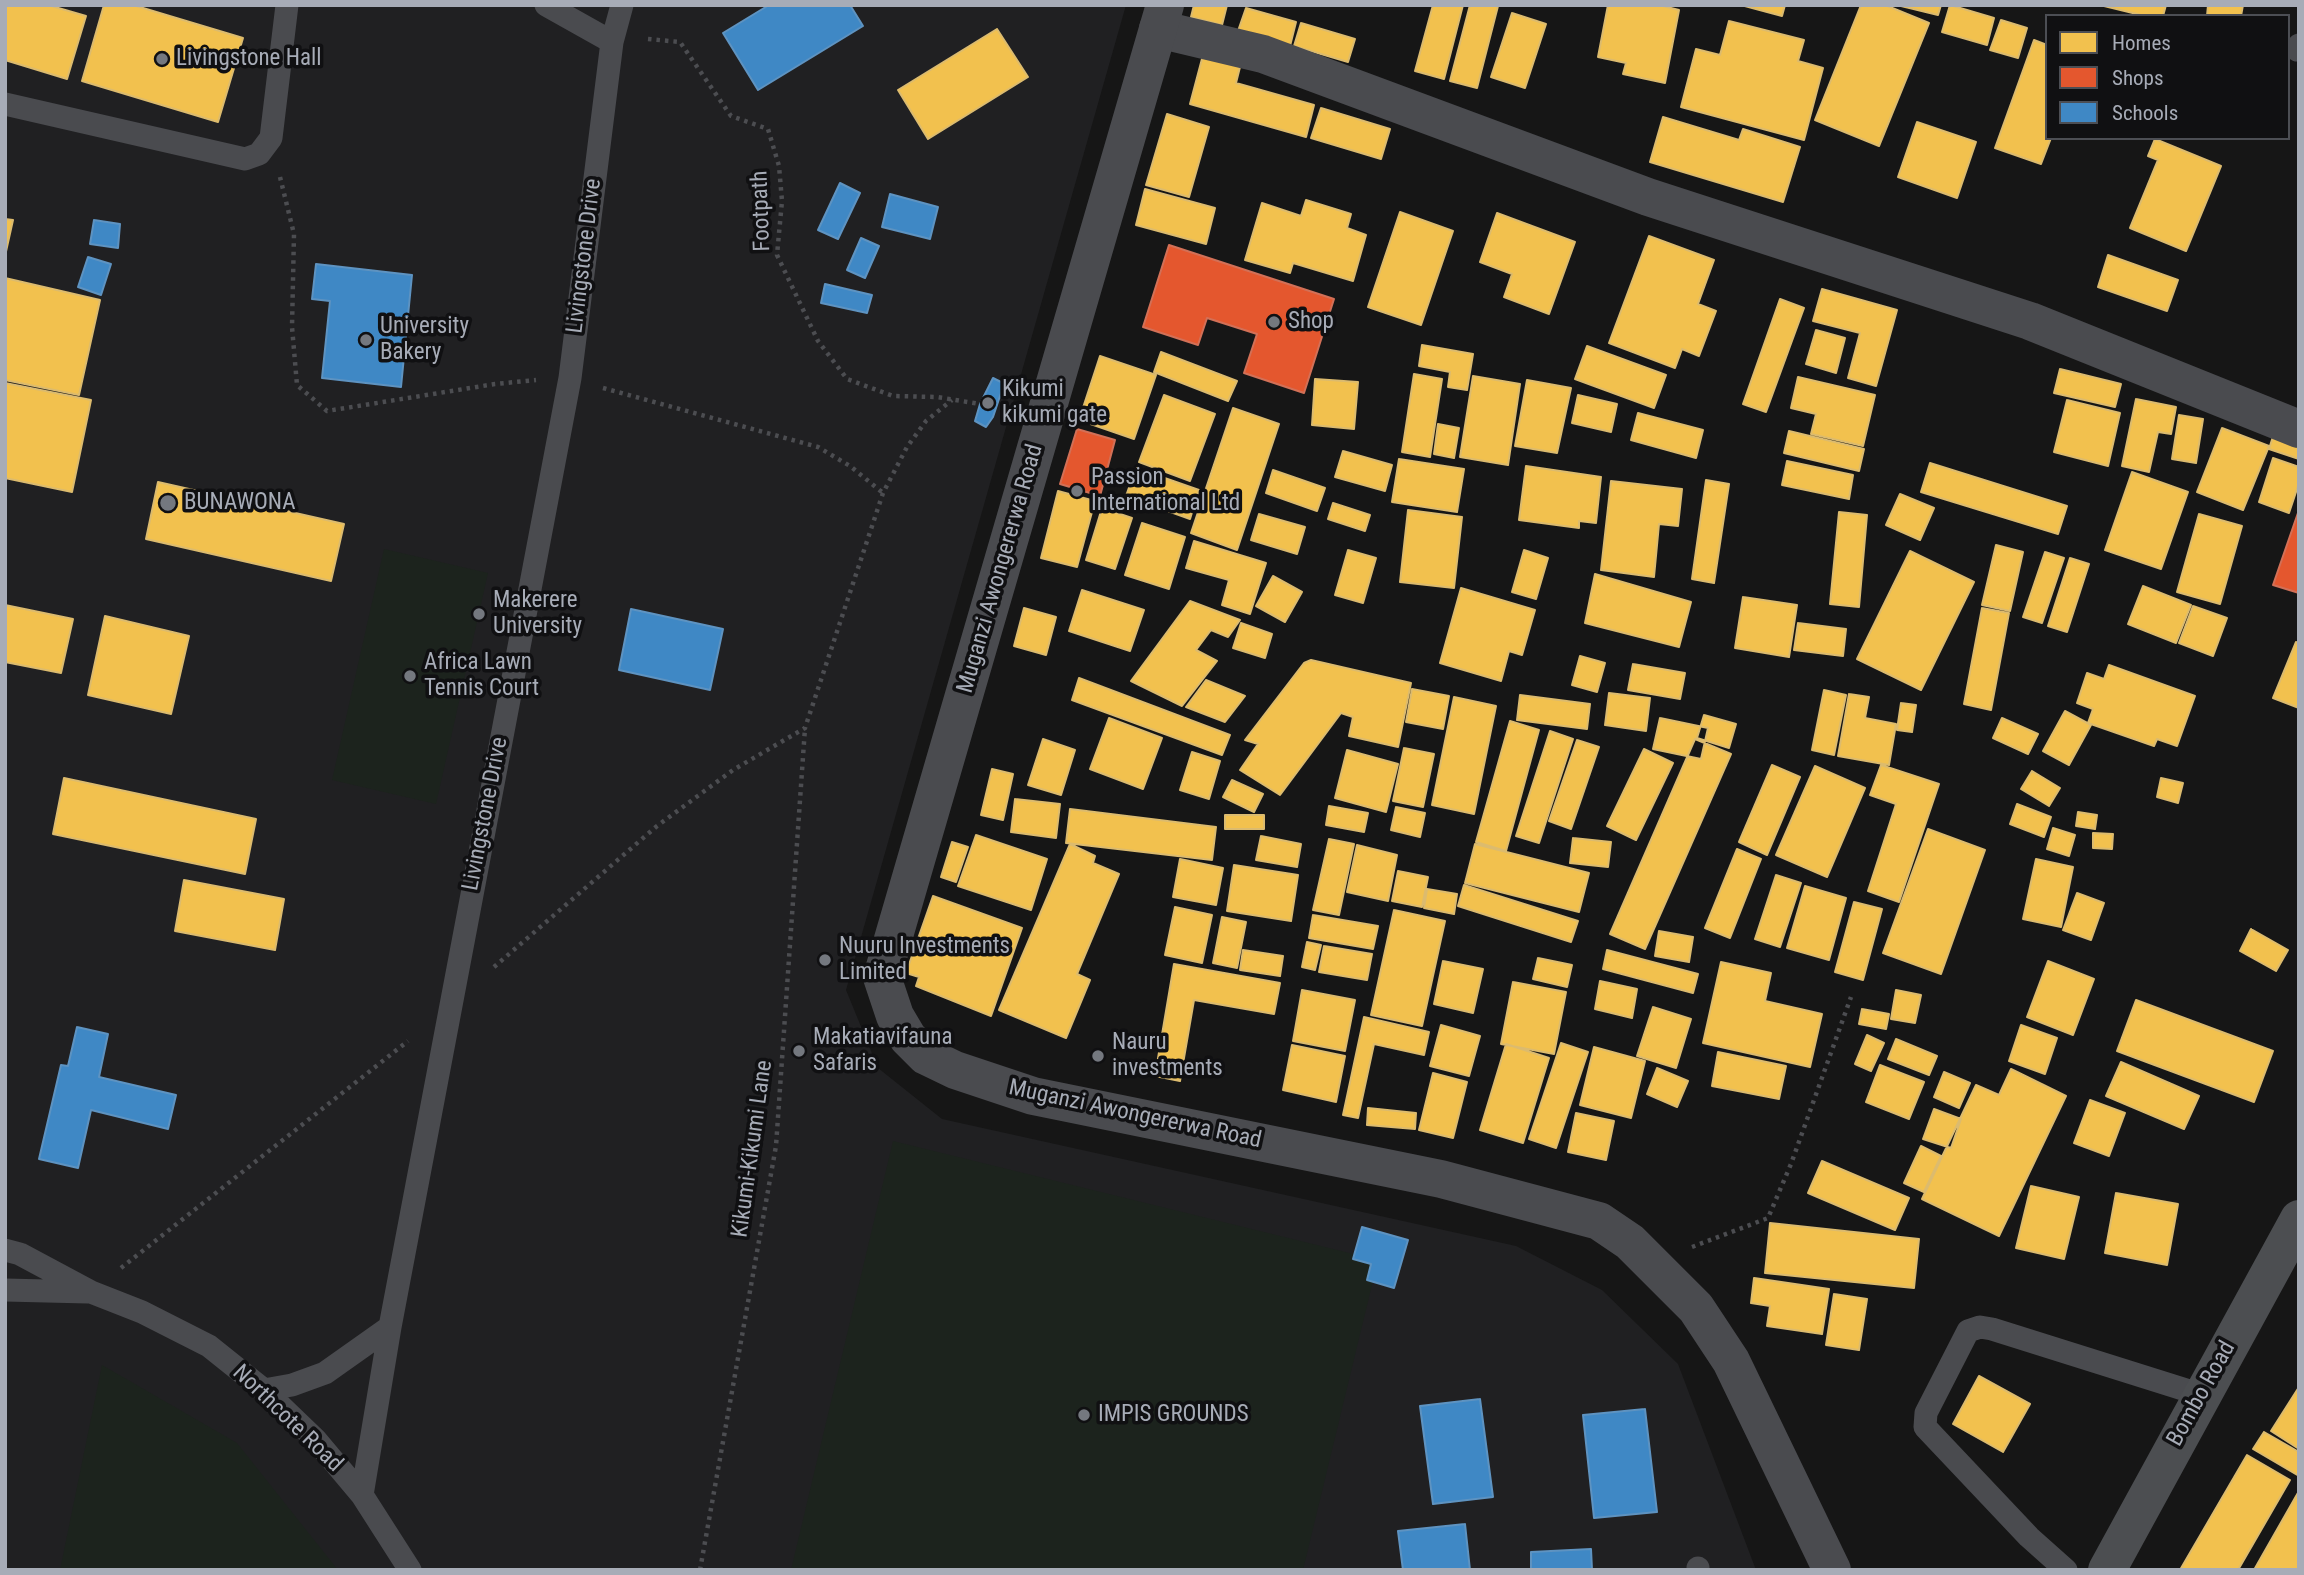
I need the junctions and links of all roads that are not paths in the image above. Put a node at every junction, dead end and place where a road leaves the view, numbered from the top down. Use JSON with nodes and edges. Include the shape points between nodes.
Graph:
{"nodes":[{"id":1,"x":287,"y":5,"type":"edge"},
{"id":2,"x":546,"y":5,"type":"edge"},
{"id":3,"x":622,"y":5,"type":"edge"},
{"id":4,"x":1161,"y":17,"type":"edge"},
{"id":5,"x":612,"y":42,"type":"junction"},
{"id":6,"x":5,"y":104,"type":"edge"},
{"id":7,"x":2299,"y":429,"type":"edge"},
{"id":8,"x":2299,"y":1219,"type":"edge"},
{"id":9,"x":5,"y":1250,"type":"edge"},
{"id":10,"x":5,"y":1290,"type":"edge"},
{"id":11,"x":91,"y":1292,"type":"junction"},
{"id":12,"x":390,"y":1327,"type":"junction"},
{"id":13,"x":264,"y":1390,"type":"junction"},
{"id":14,"x":2202,"y":1395,"type":"junction"},
{"id":15,"x":362,"y":1495,"type":"junction"},
{"id":16,"x":410,"y":1570,"type":"edge"},
{"id":17,"x":1832,"y":1570,"type":"edge"},
{"id":18,"x":2066,"y":1570,"type":"edge"},
{"id":19,"x":2107,"y":1570,"type":"edge"}],
"edges":[{"from":1,"to":6,"type":"lane","via":[[271,138],[258,154],[245,159]]},
{"from":2,"to":5,"type":"lane"},
{"from":3,"to":5,"type":"lane","name":"Livingstone Drive"},
{"from":4,"to":7,"type":"street","via":[[1648,197],[2030,321]]},
{"from":4,"to":17,"type":"street","name":"Muganzi Awongererwa Road","via":[[882,977],[895,1016],[926,1056],[1033,1096],[1441,1180],[1600,1221],[1630,1242],[1696,1308],[1731,1361]]},
{"from":5,"to":12,"type":"lane","name":"Livingstone Drive","via":[[570,378]]},
{"from":8,"to":14,"type":"main road","name":"Bombo Road"},
{"from":9,"to":11,"type":"lane","name":"Northcote Road"},
{"from":10,"to":11,"type":"lane","name":"Northcote Road"},
{"from":11,"to":13,"type":"lane","name":"Northcote Road","via":[[209,1346]]},
{"from":12,"to":13,"type":"lane","via":[[325,1373]]},
{"from":12,"to":15,"type":"lane","name":"Livingstone Drive"},
{"from":13,"to":15,"type":"lane","name":"Northcote Road","via":[[315,1439]]},
{"from":14,"to":18,"type":"lane","via":[[1992,1329],[1968,1331],[1926,1413],[1925,1427]]},
{"from":14,"to":19,"type":"main road","name":"Bombo Road"},
{"from":15,"to":16,"type":"lane","name":"Northcote Road"}]}
